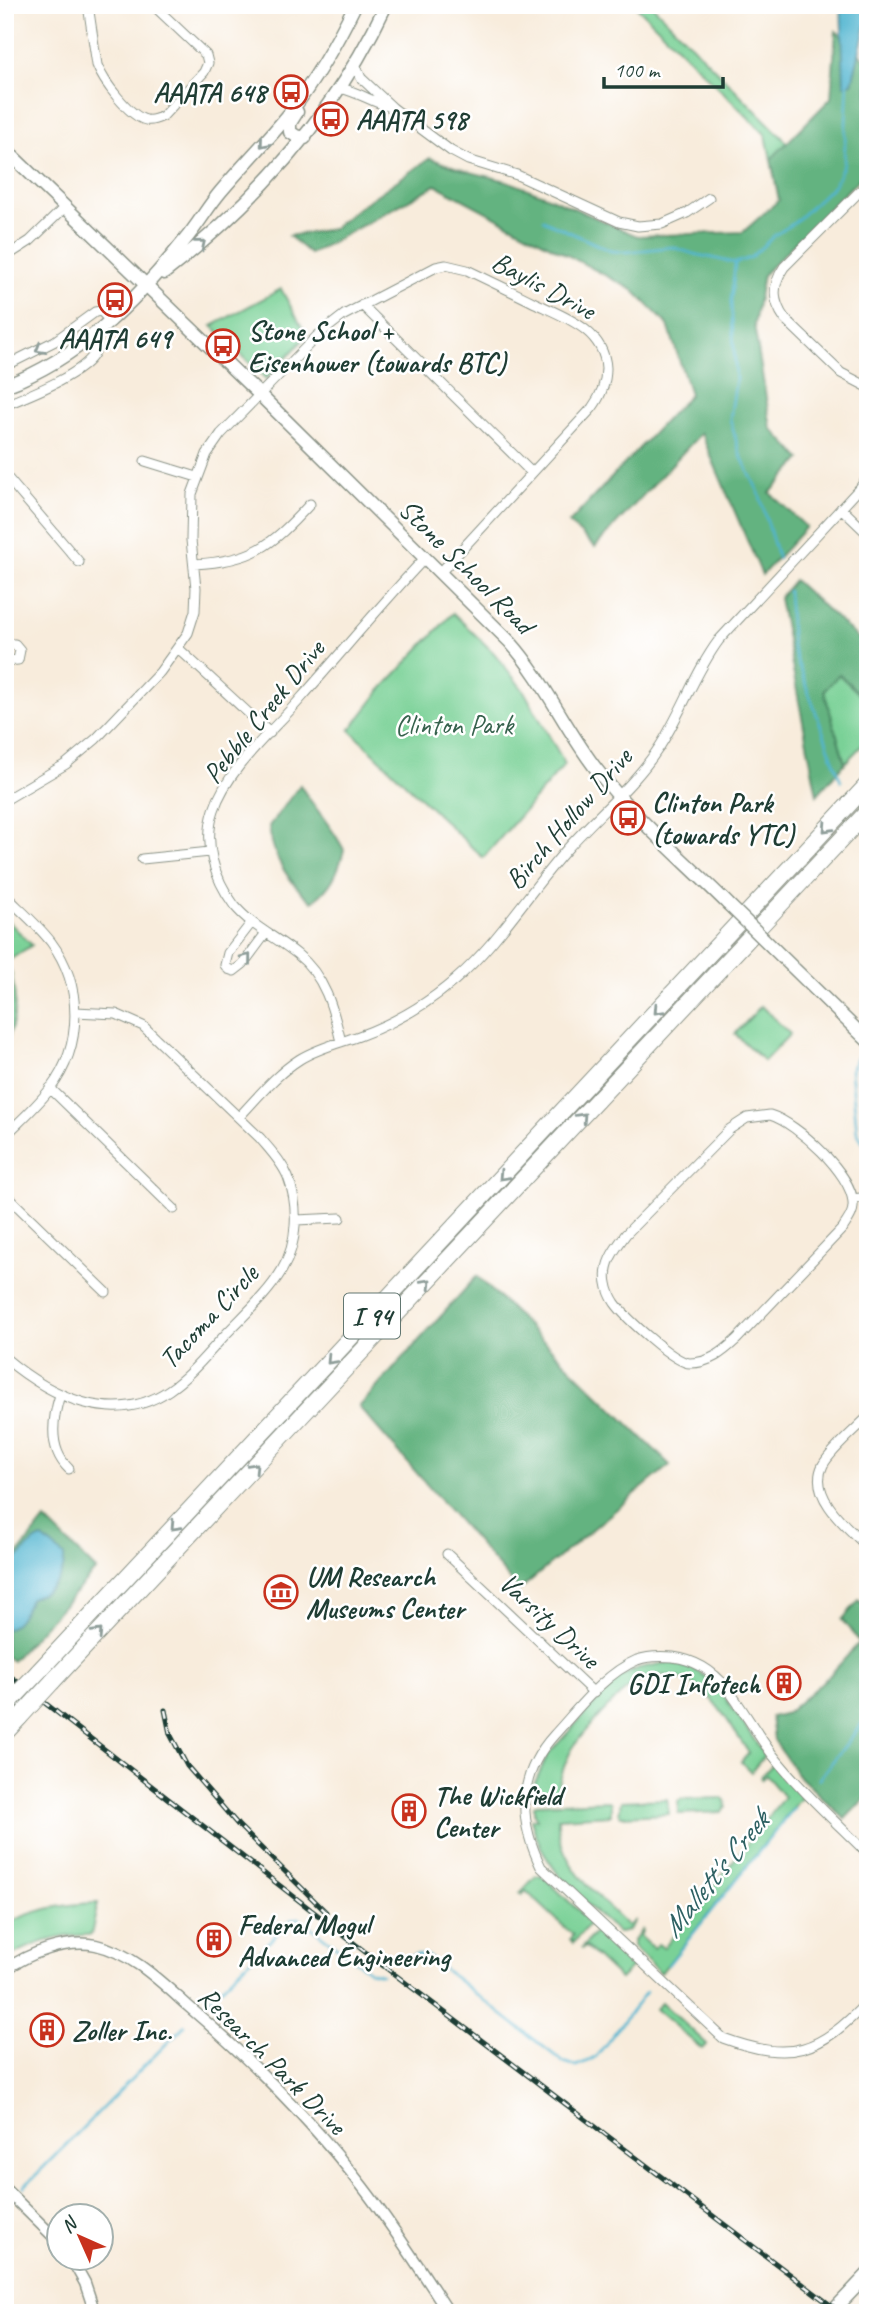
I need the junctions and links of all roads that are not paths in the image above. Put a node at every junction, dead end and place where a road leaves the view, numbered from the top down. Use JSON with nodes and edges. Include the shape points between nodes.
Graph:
{"nodes":[{"id":1,"x":88,"y":5,"type":"edge"},
{"id":2,"x":153,"y":5,"type":"edge"},
{"id":3,"x":355,"y":5,"type":"edge"},
{"id":4,"x":380,"y":5,"type":"edge"},
{"id":5,"x":386,"y":5,"type":"edge"},
{"id":6,"x":371,"y":36,"type":"junction"},
{"id":7,"x":355,"y":64,"type":"junction"},
{"id":8,"x":313,"y":81,"type":"junction"},
{"id":9,"x":341,"y":88,"type":"junction"},
{"id":10,"x":393,"y":108,"type":"junction"},
{"id":11,"x":305,"y":138,"type":"junction"},
{"id":12,"x":5,"y":149,"type":"edge"},
{"id":13,"x":868,"y":183,"type":"edge"},
{"id":14,"x":709,"y":198,"type":"dead end"},
{"id":15,"x":65,"y":207,"type":"junction"},
{"id":16,"x":5,"y":257,"type":"edge"},
{"id":17,"x":147,"y":286,"type":"junction"},
{"id":18,"x":362,"y":305,"type":"junction"},
{"id":19,"x":111,"y":322,"type":"junction"},
{"id":20,"x":90,"y":339,"type":"junction"},
{"id":21,"x":5,"y":366,"type":"edge"},
{"id":22,"x":5,"y":387,"type":"edge"},
{"id":23,"x":868,"y":387,"type":"edge"},
{"id":24,"x":259,"y":394,"type":"junction"},
{"id":25,"x":5,"y":405,"type":"edge"},
{"id":26,"x":145,"y":461,"type":"dead end"},
{"id":27,"x":532,"y":473,"type":"junction"},
{"id":28,"x":5,"y":475,"type":"edge"},
{"id":29,"x":868,"y":476,"type":"edge"},
{"id":30,"x":197,"y":477,"type":"junction"},
{"id":31,"x":310,"y":504,"type":"dead end"},
{"id":32,"x":841,"y":508,"type":"junction"},
{"id":33,"x":868,"y":534,"type":"edge"},
{"id":34,"x":425,"y":558,"type":"junction"},
{"id":35,"x":79,"y":562,"type":"dead end"},
{"id":36,"x":194,"y":564,"type":"junction"},
{"id":37,"x":440,"y":573,"type":"junction"},
{"id":38,"x":5,"y":644,"type":"edge"},
{"id":39,"x":179,"y":649,"type":"junction"},
{"id":40,"x":5,"y":661,"type":"edge"},
{"id":41,"x":270,"y":733,"type":"junction"},
{"id":42,"x":868,"y":784,"type":"edge"},
{"id":43,"x":619,"y":795,"type":"junction"},
{"id":44,"x":5,"y":800,"type":"edge"},
{"id":45,"x":868,"y":811,"type":"edge"},
{"id":46,"x":210,"y":852,"type":"junction"},
{"id":47,"x":142,"y":859,"type":"dead end"},
{"id":48,"x":5,"y":895,"type":"edge"},
{"id":49,"x":251,"y":922,"type":"junction"},
{"id":50,"x":266,"y":933,"type":"junction"},
{"id":51,"x":75,"y":1012,"type":"junction"},
{"id":52,"x":868,"y":1041,"type":"edge"},
{"id":53,"x":341,"y":1042,"type":"junction"},
{"id":54,"x":50,"y":1088,"type":"junction"},
{"id":55,"x":239,"y":1117,"type":"junction"},
{"id":56,"x":5,"y":1136,"type":"edge"},
{"id":57,"x":5,"y":1194,"type":"edge"},
{"id":58,"x":868,"y":1198,"type":"edge"},
{"id":59,"x":853,"y":1199,"type":"junction"},
{"id":60,"x":174,"y":1209,"type":"dead end"},
{"id":61,"x":340,"y":1218,"type":"dead end"},
{"id":62,"x":296,"y":1220,"type":"junction"},
{"id":63,"x":106,"y":1292,"type":"dead end"},
{"id":64,"x":5,"y":1357,"type":"edge"},
{"id":65,"x":60,"y":1395,"type":"junction"},
{"id":66,"x":868,"y":1417,"type":"edge"},
{"id":67,"x":69,"y":1469,"type":"dead end"},
{"id":68,"x":868,"y":1547,"type":"edge"},
{"id":69,"x":447,"y":1554,"type":"dead end"},
{"id":70,"x":594,"y":1693,"type":"junction"},
{"id":71,"x":6,"y":1706,"type":"edge"},
{"id":72,"x":5,"y":1733,"type":"edge"},
{"id":73,"x":868,"y":1854,"type":"edge"},
{"id":74,"x":5,"y":1970,"type":"edge"},
{"id":75,"x":868,"y":2001,"type":"edge"},
{"id":76,"x":5,"y":2189,"type":"edge"},
{"id":77,"x":46,"y":2229,"type":"edge"},
{"id":78,"x":79,"y":2272,"type":"edge"},
{"id":79,"x":868,"y":2274,"type":"edge"},
{"id":80,"x":833,"y":2311,"type":"edge"},
{"id":81,"x":96,"y":2313,"type":"edge"},
{"id":82,"x":449,"y":2313,"type":"edge"}],
"edges":[{"from":1,"to":2,"type":"street","via":[[97,65],[106,84],[137,116],[156,120],[208,63],[206,55]]},
{"from":3,"to":8,"type":"main road"},
{"from":4,"to":6,"type":"main road"},
{"from":5,"to":6,"type":"main road"},
{"from":6,"to":7,"type":"main road"},
{"from":7,"to":9,"type":"main road"},
{"from":7,"to":10,"type":"street","via":[[361,78]]},
{"from":8,"to":11,"type":"main road","via":[[289,126],[293,134]]},
{"from":8,"to":17,"type":"main road","one_way":true},
{"from":9,"to":10,"type":"street"},
{"from":9,"to":11,"type":"main road"},
{"from":10,"to":14,"type":"street","via":[[468,160],[517,174],[618,222],[662,224]]},
{"from":17,"to":11,"type":"main road","one_way":true,"via":[[251,199]]},
{"from":12,"to":15,"type":"main road","name":"Stone School Road"},
{"from":13,"to":23,"type":"street","via":[[784,267],[774,290],[785,319],[841,373]]},
{"from":15,"to":16,"type":"street","via":[[30,241]]},
{"from":15,"to":17,"type":"main road","name":"Stone School Road"},
{"from":17,"to":19,"type":"main road"},
{"from":17,"to":24,"type":"main road","name":"Stone School Road"},
{"from":18,"to":24,"type":"street","name":"Baylis Drive","via":[[317,336]]},
{"from":18,"to":27,"type":"street"},
{"from":18,"to":27,"type":"street","name":"Baylis Drive","via":[[446,265],[467,270],[587,330],[605,358],[605,384],[592,408]]},
{"from":19,"to":20,"type":"main road"},
{"from":19,"to":21,"type":"street","one_way":true,"via":[[101,311],[95,312],[55,341]]},
{"from":20,"to":22,"type":"main road"},
{"from":20,"to":25,"type":"street","via":[[95,352],[86,363]]},
{"from":24,"to":30,"type":"street","name":"Baylis Drive","via":[[221,434]]},
{"from":24,"to":34,"type":"main road","name":"Stone School Road"},
{"from":26,"to":30,"type":"street"},
{"from":27,"to":37,"type":"street","name":"Baylis Drive"},
{"from":28,"to":35,"type":"street"},
{"from":29,"to":32,"type":"street","name":"Birch Hollow Drive"},
{"from":30,"to":36,"type":"street","name":"Baylis Drive","via":[[190,512]]},
{"from":31,"to":36,"type":"street","via":[[273,542],[257,551],[221,563]]},
{"from":32,"to":33,"type":"street"},
{"from":32,"to":43,"type":"street","name":"Birch Hollow Drive","via":[[719,640],[659,748]]},
{"from":34,"to":37,"type":"main road","name":"Stone School Road"},
{"from":34,"to":41,"type":"street","name":"Pebble Creek Drive"},
{"from":36,"to":39,"type":"street","name":"Baylis Drive","via":[[195,611]]},
{"from":37,"to":43,"type":"main road","name":"Stone School Road","via":[[527,661],[582,749]]},
{"from":38,"to":40,"type":"street","via":[[15,644],[20,650],[18,660]]},
{"from":39,"to":41,"type":"street"},
{"from":39,"to":44,"type":"street","name":"Baylis Drive","via":[[81,753]]},
{"from":41,"to":46,"type":"street","name":"Pebble Creek Drive","via":[[219,796]]},
{"from":42,"to":71,"type":"highway","number":"I 94","one_way":true,"bridge":true},
{"from":43,"to":52,"type":"main road","name":"Stone School Road","bridge":true},
{"from":43,"to":53,"type":"street","name":"Birch Hollow Drive","via":[[569,846],[492,944],[457,978],[405,1016]]},
{"from":72,"to":45,"type":"highway","number":"I 94","one_way":true,"bridge":true},
{"from":46,"to":47,"type":"street"},
{"from":46,"to":49,"type":"street","name":"Pebble Creek Drive","via":[[223,890]]},
{"from":48,"to":51,"type":"street","via":[[50,941],[65,964]]},
{"from":49,"to":50,"type":"street","name":"Pebble Creek Drive"},
{"from":49,"to":50,"type":"street","one_way":true,"via":[[228,953],[228,969],[234,971],[243,964]]},
{"from":50,"to":53,"type":"street","name":"Pebble Creek Drive","via":[[318,975],[331,1002]]},
{"from":51,"to":54,"type":"street","via":[[65,1063]]},
{"from":51,"to":55,"type":"street","name":"Tacoma Circle","via":[[116,1014],[143,1026]]},
{"from":53,"to":55,"type":"street","name":"Birch Hollow Drive","via":[[294,1063]]},
{"from":54,"to":56,"type":"street"},
{"from":54,"to":60,"type":"street"},
{"from":55,"to":62,"type":"street","name":"Tacoma Circle","via":[[287,1176]]},
{"from":57,"to":63,"type":"street"},
{"from":58,"to":59,"type":"street"},
{"from":59,"to":59,"type":"street","via":[[854,1208],[843,1228],[737,1339],[706,1361],[687,1363],[667,1354],[609,1293],[608,1264],[626,1234],[730,1129],[747,1118],[770,1115],[794,1126],[842,1172]]},
{"from":61,"to":62,"type":"street"},
{"from":62,"to":65,"type":"street","name":"Tacoma Circle","via":[[286,1260],[266,1291],[168,1390],[136,1405],[116,1408],[87,1405]]},
{"from":64,"to":65,"type":"street","name":"Tacoma Circle"},
{"from":65,"to":67,"type":"street","via":[[54,1438]]},
{"from":66,"to":68,"type":"street","via":[[827,1459],[820,1475],[821,1490],[833,1513]]},
{"from":69,"to":70,"type":"street","name":"Varsity Drive"},
{"from":70,"to":73,"type":"street","name":"Varsity Drive","via":[[638,1659],[684,1658],[700,1665],[726,1688],[773,1756]]},
{"from":70,"to":75,"type":"street","via":[[542,1750],[527,1783],[528,1835],[541,1867],[723,2038],[768,2051],[804,2049],[838,2031]]},
{"from":74,"to":82,"type":"street","name":"Research Park Drive","via":[[43,1951],[93,1945],[113,1951],[148,1973],[260,2073],[332,2150]]},
{"from":76,"to":77,"type":"street"},
{"from":78,"to":81,"type":"street"},
{"from":79,"to":80,"type":"main road"}]}
